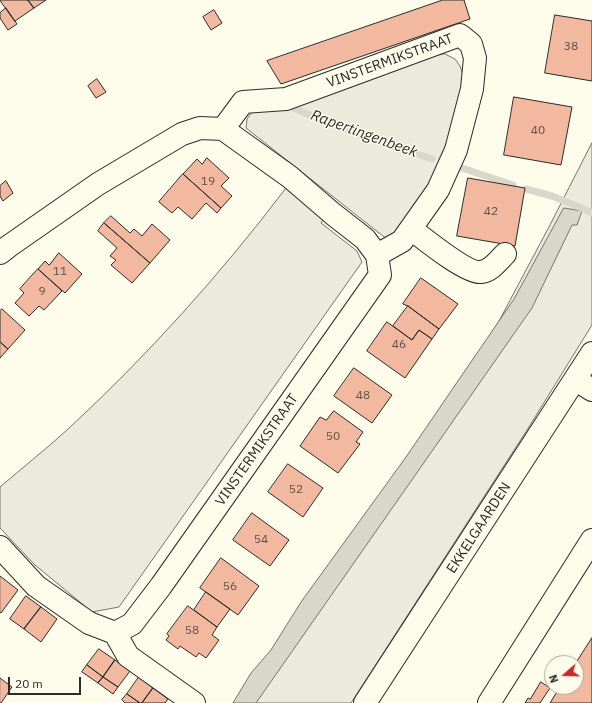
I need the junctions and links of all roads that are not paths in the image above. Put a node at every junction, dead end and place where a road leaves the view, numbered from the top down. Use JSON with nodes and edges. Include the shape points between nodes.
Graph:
{"nodes":[{"id":1,"x":223,"y":129,"type":"junction"},
{"id":2,"x":411,"y":229,"type":"junction"},
{"id":3,"x":0,"y":253,"type":"edge"},
{"id":4,"x":505,"y":254,"type":"dead end"},
{"id":5,"x":378,"y":255,"type":"junction"},
{"id":6,"x":592,"y":354,"type":"edge"},
{"id":7,"x":584,"y":385,"type":"edge"},
{"id":8,"x":592,"y":540,"type":"edge"},
{"id":9,"x":0,"y":547,"type":"edge"},
{"id":10,"x":115,"y":633,"type":"junction"},
{"id":11,"x":194,"y":703,"type":"edge"},
{"id":12,"x":365,"y":703,"type":"edge"},
{"id":13,"x":489,"y":703,"type":"edge"}],
"edges":[{"from":1,"to":2,"type":"street","name":"VINSTERMIKSTRAAT","via":[[243,102],[286,99],[460,35],[471,44],[475,58],[472,89],[456,150],[438,190]]},
{"from":1,"to":3,"type":"street","via":[[200,128],[182,134],[98,184]]},
{"from":1,"to":5,"type":"street","via":[[290,177],[365,239]]},
{"from":2,"to":4,"type":"street","via":[[459,264],[479,273],[492,267]]},
{"from":2,"to":5,"type":"street","name":"VINSTERMIKSTRAAT","via":[[402,240]]},
{"from":5,"to":10,"type":"street","name":"VINSTERMIKSTRAAT","via":[[380,275],[161,586],[132,624]]},
{"from":6,"to":7,"type":"street","name":"EKKELGAARDEN"},
{"from":7,"to":12,"type":"street","name":"EKKELGAARDEN"},
{"from":8,"to":13,"type":"street"},
{"from":9,"to":10,"type":"street","via":[[36,586],[89,623]]},
{"from":10,"to":11,"type":"street","via":[[128,656]]}]}
